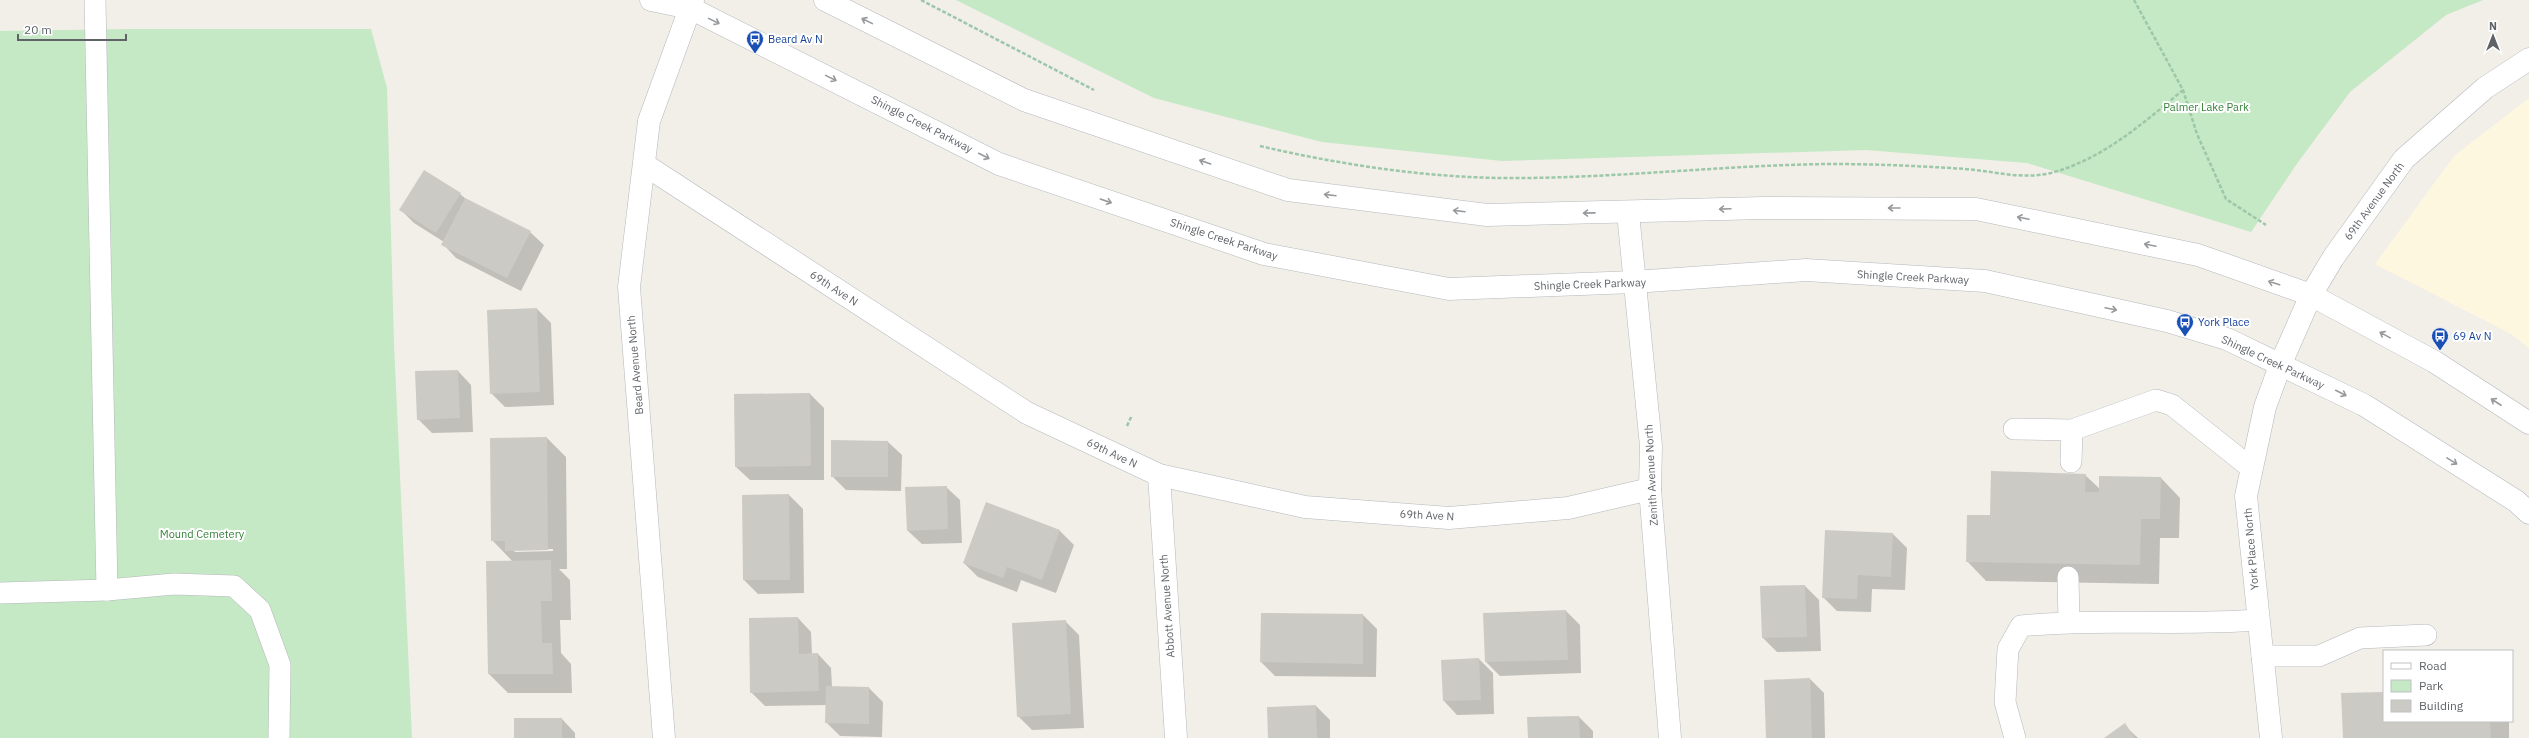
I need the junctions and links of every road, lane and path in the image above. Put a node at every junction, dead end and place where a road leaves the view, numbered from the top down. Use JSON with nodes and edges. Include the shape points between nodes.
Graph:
{"nodes":[{"id":1,"x":95,"y":0,"type":"edge"},
{"id":2,"x":651,"y":0,"type":"edge"},
{"id":3,"x":825,"y":0,"type":"edge"},
{"id":4,"x":921,"y":0,"type":"edge"},
{"id":5,"x":2134,"y":0,"type":"edge"},
{"id":6,"x":692,"y":4,"type":"edge"},
{"id":7,"x":2529,"y":59,"type":"edge"},
{"id":8,"x":2183,"y":90,"type":"junction"},
{"id":9,"x":1100,"y":92,"type":"dead end"},
{"id":10,"x":1254,"y":145,"type":"dead end"},
{"id":11,"x":645,"y":166,"type":"junction"},
{"id":12,"x":1628,"y":213,"type":"junction"},
{"id":13,"x":2266,"y":225,"type":"dead end"},
{"id":14,"x":1634,"y":282,"type":"junction"},
{"id":15,"x":2311,"y":295,"type":"junction"},
{"id":16,"x":2281,"y":363,"type":"junction"},
{"id":17,"x":2529,"y":423,"type":"edge"},
{"id":18,"x":2014,"y":429,"type":"dead end"},
{"id":19,"x":2072,"y":430,"type":"junction"},
{"id":20,"x":2072,"y":462,"type":"dead end"},
{"id":21,"x":2251,"y":468,"type":"junction"},
{"id":22,"x":1159,"y":475,"type":"junction"},
{"id":23,"x":1650,"y":488,"type":"junction"},
{"id":24,"x":2529,"y":513,"type":"edge"},
{"id":25,"x":2068,"y":577,"type":"dead end"},
{"id":26,"x":107,"y":590,"type":"junction"},
{"id":27,"x":0,"y":593,"type":"edge"},
{"id":28,"x":2258,"y":620,"type":"junction"},
{"id":29,"x":2069,"y":621,"type":"junction"},
{"id":30,"x":2426,"y":635,"type":"dead end"},
{"id":31,"x":2262,"y":656,"type":"junction"},
{"id":32,"x":279,"y":738,"type":"edge"},
{"id":33,"x":664,"y":738,"type":"edge"},
{"id":34,"x":1176,"y":738,"type":"edge"},
{"id":35,"x":1670,"y":738,"type":"edge"},
{"id":36,"x":2015,"y":738,"type":"edge"},
{"id":37,"x":2271,"y":738,"type":"edge"}],
"edges":[{"from":1,"to":26,"type":"lane"},
{"from":2,"to":6,"type":"street","name":"Shingle Creek Parkway"},
{"from":12,"to":3,"type":"street","one_way":true,"via":[[1487,215],[1288,190],[1024,100]]},
{"from":4,"to":9,"type":"path"},
{"from":5,"to":8,"type":"path"},
{"from":6,"to":11,"type":"street","name":"Beard Avenue North","via":[[649,121]]},
{"from":6,"to":14,"type":"street","name":"Shingle Creek Parkway","one_way":true,"via":[[999,164],[1264,254],[1449,289]]},
{"from":7,"to":15,"type":"street","name":"69th Avenue North","via":[[2485,88],[2404,160],[2333,258]]},
{"from":8,"to":10,"type":"path","via":[[2134,131],[2085,162],[2030,176],[1908,166],[1831,164],[1618,175],[1499,178],[1370,167]]},
{"from":8,"to":13,"type":"path","via":[[2197,134],[2226,199]]},
{"from":11,"to":22,"type":"street","name":"69th Ave N","via":[[1027,413]]},
{"from":11,"to":33,"type":"street","name":"Beard Avenue North","via":[[629,287]]},
{"from":12,"to":14,"type":"street","name":"Zenith Avenue North"},
{"from":15,"to":12,"type":"street","one_way":true,"via":[[2198,255],[1976,209],[1764,208]]},
{"from":14,"to":16,"type":"street","name":"Shingle Creek Parkway","one_way":true,"via":[[1806,270],[1985,281],[2167,321],[2227,339]]},
{"from":14,"to":23,"type":"street","name":"Zenith Avenue North","via":[[1651,446]]},
{"from":15,"to":16,"type":"street","name":"69th Avenue North"},
{"from":17,"to":15,"type":"street","one_way":true,"via":[[2434,362]]},
{"from":16,"to":21,"type":"street","name":"York Place North","via":[[2265,407]]},
{"from":16,"to":24,"type":"street","name":"Shingle Creek Parkway","one_way":true,"via":[[2364,405],[2516,501]]},
{"from":18,"to":19,"type":"lane"},
{"from":19,"to":20,"type":"lane"},
{"from":19,"to":21,"type":"lane","via":[[2156,400],[2172,405]]},
{"from":21,"to":28,"type":"street","name":"York Place North","via":[[2246,496]]},
{"from":22,"to":23,"type":"street","name":"69th Ave N","via":[[1305,507],[1449,518],[1568,508]]},
{"from":22,"to":34,"type":"street","name":"Abbott Avenue North"},
{"from":23,"to":35,"type":"street","name":"Zenith Avenue North"},
{"from":25,"to":29,"type":"lane"},
{"from":26,"to":27,"type":"lane"},
{"from":26,"to":32,"type":"lane","via":[[174,584],[234,586],[260,610],[280,665]]},
{"from":28,"to":29,"type":"lane","via":[[2215,623]]},
{"from":28,"to":31,"type":"street","name":"York Place North"},
{"from":29,"to":36,"type":"lane","via":[[2021,626],[2008,648],[2005,702]]},
{"from":30,"to":31,"type":"lane","via":[[2360,638],[2319,656]]},
{"from":31,"to":37,"type":"street","name":"York Place North"}]}
